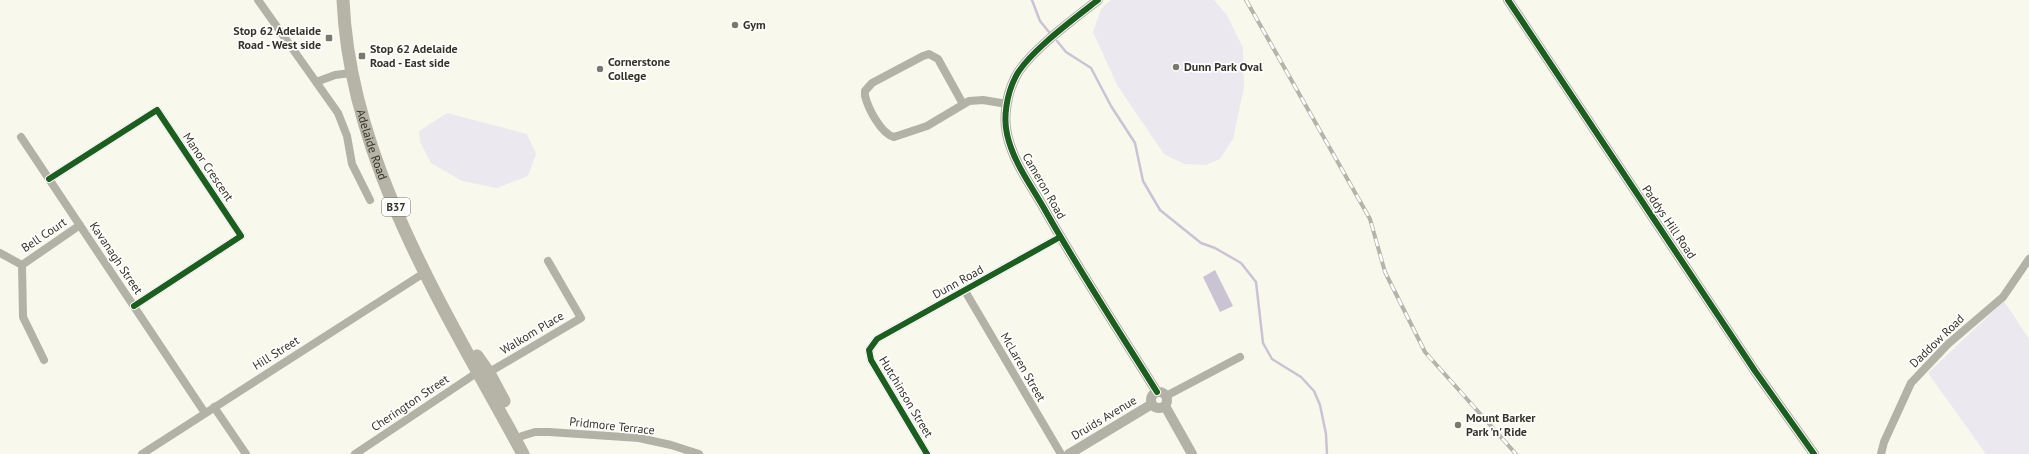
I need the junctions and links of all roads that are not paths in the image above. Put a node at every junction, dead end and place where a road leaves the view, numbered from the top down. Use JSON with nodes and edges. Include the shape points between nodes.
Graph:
{"nodes":[{"id":1,"x":258,"y":0,"type":"edge"},
{"id":2,"x":343,"y":0,"type":"edge"},
{"id":3,"x":1098,"y":0,"type":"edge"},
{"id":4,"x":1508,"y":0,"type":"edge"},
{"id":5,"x":351,"y":73,"type":"junction"},
{"id":6,"x":316,"y":82,"type":"junction"},
{"id":7,"x":963,"y":104,"type":"junction"},
{"id":8,"x":1007,"y":104,"type":"junction"},
{"id":9,"x":21,"y":136,"type":"dead end"},
{"id":10,"x":49,"y":179,"type":"junction"},
{"id":11,"x":370,"y":200,"type":"dead end"},
{"id":12,"x":80,"y":225,"type":"junction"},
{"id":13,"x":1060,"y":237,"type":"junction"},
{"id":14,"x":0,"y":253,"type":"edge"},
{"id":15,"x":2029,"y":259,"type":"edge"},
{"id":16,"x":548,"y":261,"type":"dead end"},
{"id":17,"x":22,"y":265,"type":"junction"},
{"id":18,"x":424,"y":273,"type":"junction"},
{"id":19,"x":965,"y":291,"type":"junction"},
{"id":20,"x":134,"y":306,"type":"junction"},
{"id":21,"x":869,"y":350,"type":"joint"},
{"id":22,"x":1240,"y":357,"type":"dead end"},
{"id":23,"x":44,"y":360,"type":"dead end"},
{"id":24,"x":483,"y":374,"type":"junction"},
{"id":25,"x":1163,"y":398,"type":"junction"},
{"id":26,"x":214,"y":407,"type":"junction"},
{"id":27,"x":205,"y":413,"type":"junction"},
{"id":28,"x":522,"y":436,"type":"junction"},
{"id":29,"x":142,"y":454,"type":"edge"},
{"id":30,"x":246,"y":454,"type":"edge"},
{"id":31,"x":355,"y":454,"type":"edge"},
{"id":32,"x":523,"y":454,"type":"edge"},
{"id":33,"x":531,"y":454,"type":"edge"},
{"id":34,"x":699,"y":454,"type":"edge"},
{"id":35,"x":927,"y":454,"type":"edge"},
{"id":36,"x":1061,"y":454,"type":"edge"},
{"id":37,"x":1069,"y":454,"type":"edge"},
{"id":38,"x":1192,"y":454,"type":"edge"},
{"id":39,"x":1814,"y":454,"type":"edge"},
{"id":40,"x":1881,"y":454,"type":"edge"}],
"edges":[{"from":1,"to":6,"type":"street","name":"Adelaide Road"},
{"from":2,"to":5,"type":"main road","name":"Adelaide Road","number":"B37"},
{"from":3,"to":8,"type":"street","name":"Cameron Road","via":[[1032,55],[1020,69]]},
{"from":4,"to":39,"type":"street","name":"Paddys Hill Road","via":[[1755,371]]},
{"from":5,"to":6,"type":"street"},
{"from":5,"to":18,"type":"main road","name":"Adelaide Road","number":"B37","via":[[377,163]]},
{"from":6,"to":11,"type":"street","name":"Adelaide Road","via":[[338,113],[347,136],[352,164]]},
{"from":7,"to":7,"type":"street","via":[[938,59],[929,54],[872,83],[865,91],[882,130],[894,137],[927,126]]},
{"from":7,"to":8,"type":"street","via":[[977,100]]},
{"from":8,"to":13,"type":"street","name":"Cameron Road","via":[[1006,121],[1010,146]]},
{"from":9,"to":10,"type":"street","name":"Kavanagh Street"},
{"from":10,"to":12,"type":"street","name":"Kavanagh Street"},
{"from":10,"to":20,"type":"street","name":"Manor Crescent","via":[[157,110],[241,236]]},
{"from":12,"to":17,"type":"street","name":"Bell Court"},
{"from":12,"to":20,"type":"street","name":"Kavanagh Street"},
{"from":13,"to":19,"type":"street","name":"Dunn Road"},
{"from":13,"to":25,"type":"street","name":"Cameron Road"},
{"from":14,"to":17,"type":"street","name":"Bell Court"},
{"from":15,"to":40,"type":"street","name":"Daddow Road","via":[[2003,297],[1948,344],[1911,383]]},
{"from":16,"to":24,"type":"street","name":"Walkom Place","via":[[581,318]]},
{"from":17,"to":23,"type":"street","name":"Bell Court","via":[[23,317]]},
{"from":18,"to":24,"type":"main road","name":"Adelaide Road","number":"B37"},
{"from":18,"to":26,"type":"street","name":"Hill Street"},
{"from":19,"to":21,"type":"street","name":"Dunn Road","via":[[877,340]]},
{"from":19,"to":36,"type":"street","name":"McLaren Street"},
{"from":20,"to":27,"type":"street","name":"Kavanagh Street"},
{"from":21,"to":35,"type":"street","name":"Hutchinson Street","via":[[870,360]]},
{"from":22,"to":25,"type":"street"},
{"from":24,"to":28,"type":"main road","name":"Adelaide Road","number":"B37"},
{"from":24,"to":31,"type":"street","name":"Cherington Street"},
{"from":24,"to":32,"type":"main road","name":"Adelaide Road","number":"B37"},
{"from":25,"to":37,"type":"street","name":"Druids Avenue","via":[[1153,396],[1152,404]]},
{"from":25,"to":38,"type":"street","name":"Cameron Road"},
{"from":26,"to":27,"type":"street","name":"Hill Street"},
{"from":26,"to":30,"type":"street"},
{"from":27,"to":29,"type":"street","name":"Hill Street"},
{"from":28,"to":33,"type":"main road","name":"Adelaide Road","number":"B37"},
{"from":28,"to":34,"type":"street","name":"Pridmore Terrace","via":[[538,432],[639,438]]}]}
